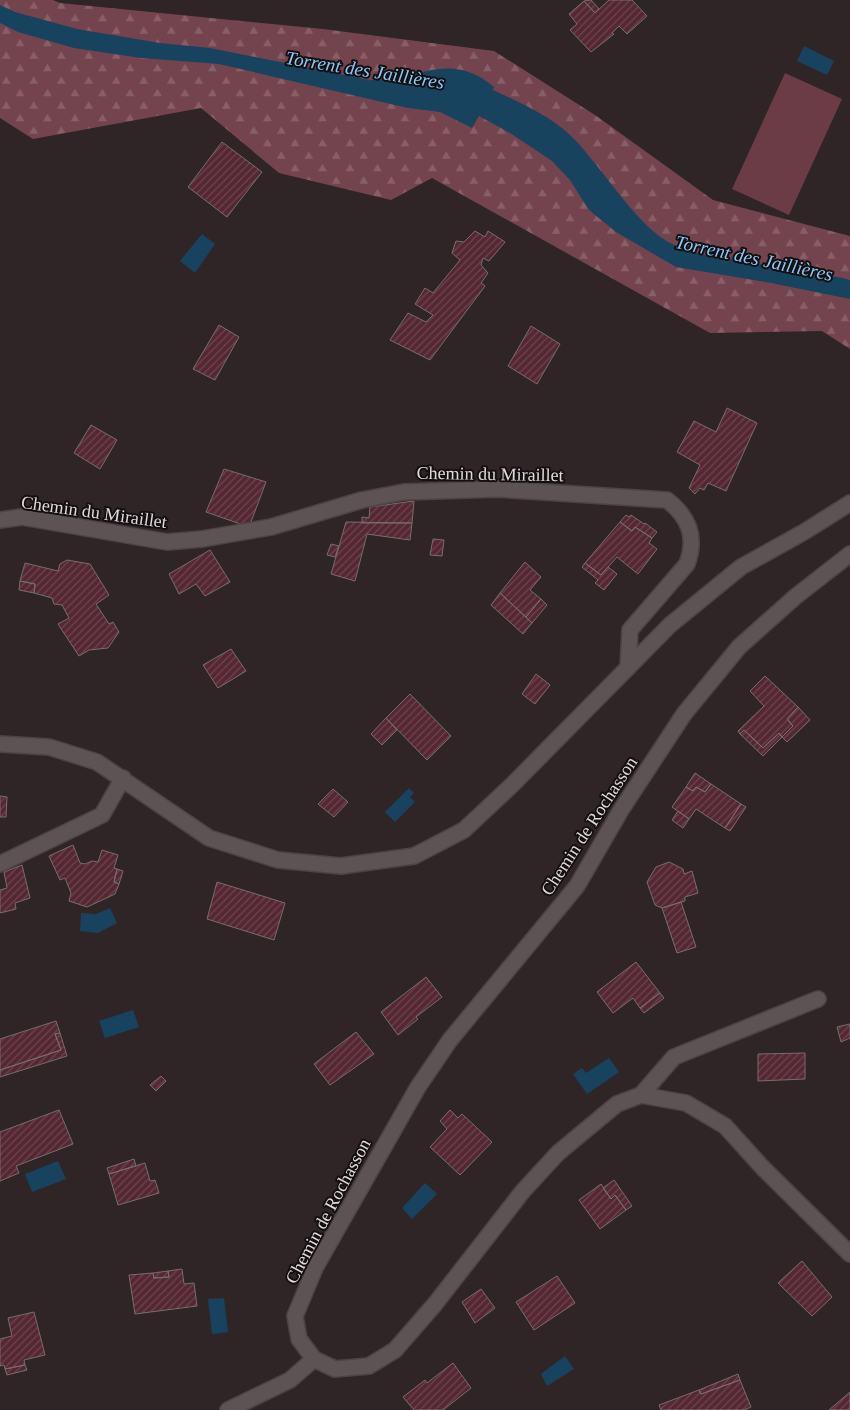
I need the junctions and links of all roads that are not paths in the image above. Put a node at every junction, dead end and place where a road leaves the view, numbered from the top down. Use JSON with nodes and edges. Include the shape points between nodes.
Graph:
{"nodes":[{"id":1,"x":850,"y":503,"type":"edge"},
{"id":2,"x":0,"y":520,"type":"edge"},
{"id":3,"x":850,"y":554,"type":"edge"},
{"id":4,"x":628,"y":668,"type":"junction"},
{"id":5,"x":0,"y":744,"type":"edge"},
{"id":6,"x":123,"y":778,"type":"junction"},
{"id":7,"x":0,"y":864,"type":"edge"},
{"id":8,"x":818,"y":999,"type":"dead end"},
{"id":9,"x":641,"y":1095,"type":"junction"},
{"id":10,"x":850,"y":1254,"type":"edge"},
{"id":11,"x":314,"y":1359,"type":"junction"},
{"id":12,"x":228,"y":1410,"type":"edge"}],
"edges":[{"from":1,"to":4,"type":"street","via":[[741,567],[670,625]]},
{"from":2,"to":4,"type":"street","name":"Chemin du Miraillet","via":[[22,517],[167,542],[271,527],[362,500],[404,492],[498,489],[667,500],[677,507],[691,528],[692,551],[687,564],[630,630]]},
{"from":3,"to":11,"type":"street","name":"Chemin de Rochasson","via":[[739,647],[684,714],[576,886],[450,1040],[418,1087],[314,1268],[295,1316],[299,1339]]},
{"from":4,"to":6,"type":"street","via":[[464,830],[414,856],[341,866],[278,860],[209,838]]},
{"from":5,"to":6,"type":"street","via":[[50,746],[96,762]]},
{"from":6,"to":7,"type":"street","via":[[102,815]]},
{"from":8,"to":9,"type":"street","via":[[674,1057]]},
{"from":9,"to":10,"type":"street","name":"Chemin de Rochasson","via":[[686,1103],[725,1126]]},
{"from":9,"to":11,"type":"street","name":"Chemin de Rochasson","via":[[617,1104],[558,1153],[523,1191],[395,1350],[369,1366],[335,1370]]},
{"from":11,"to":12,"type":"street","via":[[290,1380]]}]}
